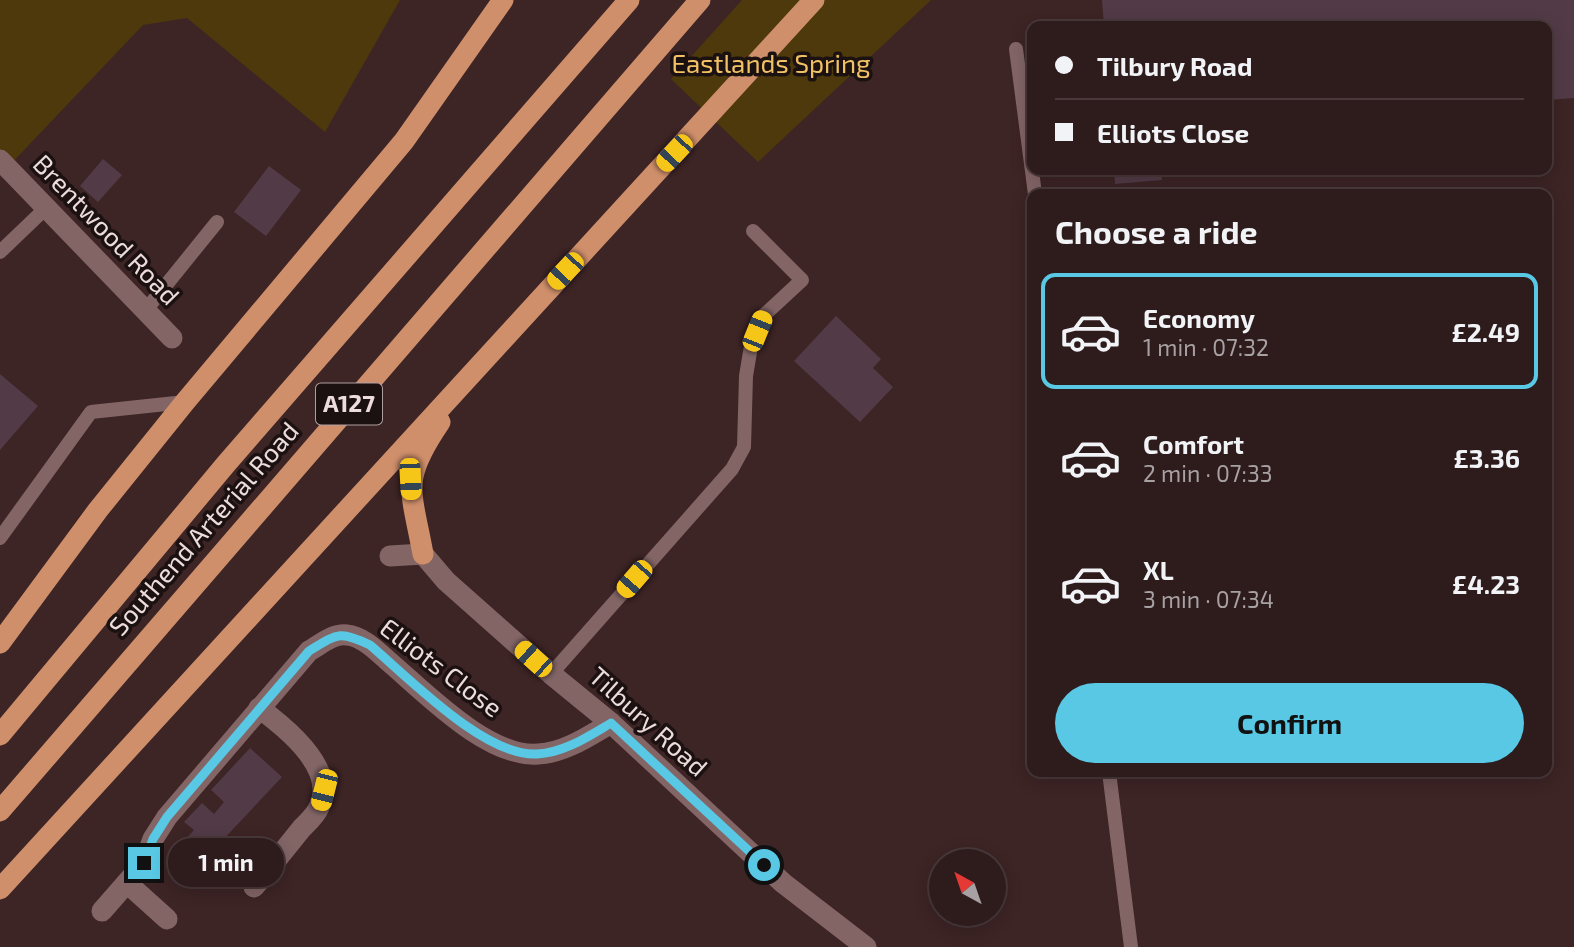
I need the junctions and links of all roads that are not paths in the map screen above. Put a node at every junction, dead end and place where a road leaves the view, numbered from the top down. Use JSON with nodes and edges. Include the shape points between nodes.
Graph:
{"nodes":[{"id":1,"x":503,"y":0,"type":"edge"},
{"id":2,"x":629,"y":0,"type":"edge"},
{"id":3,"x":700,"y":0,"type":"edge"},
{"id":4,"x":814,"y":0,"type":"edge"},
{"id":5,"x":1016,"y":49,"type":"dead end"},
{"id":6,"x":1027,"y":133,"type":"edge"},
{"id":7,"x":0,"y":160,"type":"edge"},
{"id":8,"x":48,"y":206,"type":"junction"},
{"id":9,"x":216,"y":222,"type":"dead end"},
{"id":10,"x":753,"y":231,"type":"dead end"},
{"id":11,"x":0,"y":252,"type":"edge"},
{"id":12,"x":145,"y":311,"type":"junction"},
{"id":13,"x":173,"y":338,"type":"dead end"},
{"id":14,"x":474,"y":370,"type":"junction"},
{"id":15,"x":185,"y":402,"type":"junction"},
{"id":16,"x":0,"y":538,"type":"edge"},
{"id":17,"x":423,"y":554,"type":"junction"},
{"id":18,"x":390,"y":556,"type":"dead end"},
{"id":19,"x":0,"y":643,"type":"edge"},
{"id":20,"x":551,"y":674,"type":"junction"},
{"id":21,"x":259,"y":708,"type":"junction"},
{"id":22,"x":611,"y":723,"type":"junction"},
{"id":23,"x":0,"y":735,"type":"edge"},
{"id":24,"x":1110,"y":777,"type":"edge"},
{"id":25,"x":0,"y":811,"type":"edge"},
{"id":26,"x":127,"y":883,"type":"junction"},
{"id":27,"x":254,"y":887,"type":"dead end"},
{"id":28,"x":0,"y":889,"type":"edge"},
{"id":29,"x":103,"y":912,"type":"dead end"},
{"id":30,"x":167,"y":919,"type":"dead end"},
{"id":31,"x":866,"y":947,"type":"edge"},
{"id":32,"x":1131,"y":947,"type":"edge"}],
"edges":[{"from":1,"to":15,"type":"highway","via":[[404,141]]},
{"from":2,"to":23,"type":"highway","name":"Southend Arterial Road","number":"A127","via":[[235,453]]},
{"from":3,"to":25,"type":"highway","name":"Southend Arterial Road","number":"A127"},
{"from":4,"to":14,"type":"highway"},
{"from":5,"to":6,"type":"lane"},
{"from":7,"to":8,"type":"street","name":"Brentwood Road"},
{"from":8,"to":11,"type":"lane"},
{"from":8,"to":12,"type":"street","name":"Brentwood Road"},
{"from":9,"to":12,"type":"lane"},
{"from":10,"to":20,"type":"lane","via":[[802,279],[762,317],[751,346],[744,447],[732,469]]},
{"from":12,"to":13,"type":"street","name":"Brentwood Road"},
{"from":14,"to":17,"type":"highway","via":[[429,438],[410,479]]},
{"from":14,"to":28,"type":"highway"},
{"from":15,"to":16,"type":"lane","via":[[91,412]]},
{"from":15,"to":19,"type":"highway"},
{"from":17,"to":18,"type":"street"},
{"from":17,"to":20,"type":"street","name":"Tilbury Road","via":[[446,581]]},
{"from":20,"to":22,"type":"street","name":"Tilbury Road"},
{"from":21,"to":22,"type":"street","name":"Elliots Close","via":[[309,651],[331,637],[348,635],[370,645],[484,739],[513,752],[539,754],[578,743]]},
{"from":21,"to":26,"type":"street","name":"Elliots Close","via":[[167,817],[144,863]]},
{"from":21,"to":27,"type":"street","via":[[306,750],[324,790],[319,807]]},
{"from":22,"to":31,"type":"street","name":"Tilbury Road","via":[[783,883]]},
{"from":24,"to":32,"type":"lane"},
{"from":26,"to":29,"type":"street","name":"Elliots Close"},
{"from":26,"to":30,"type":"street"}]}
